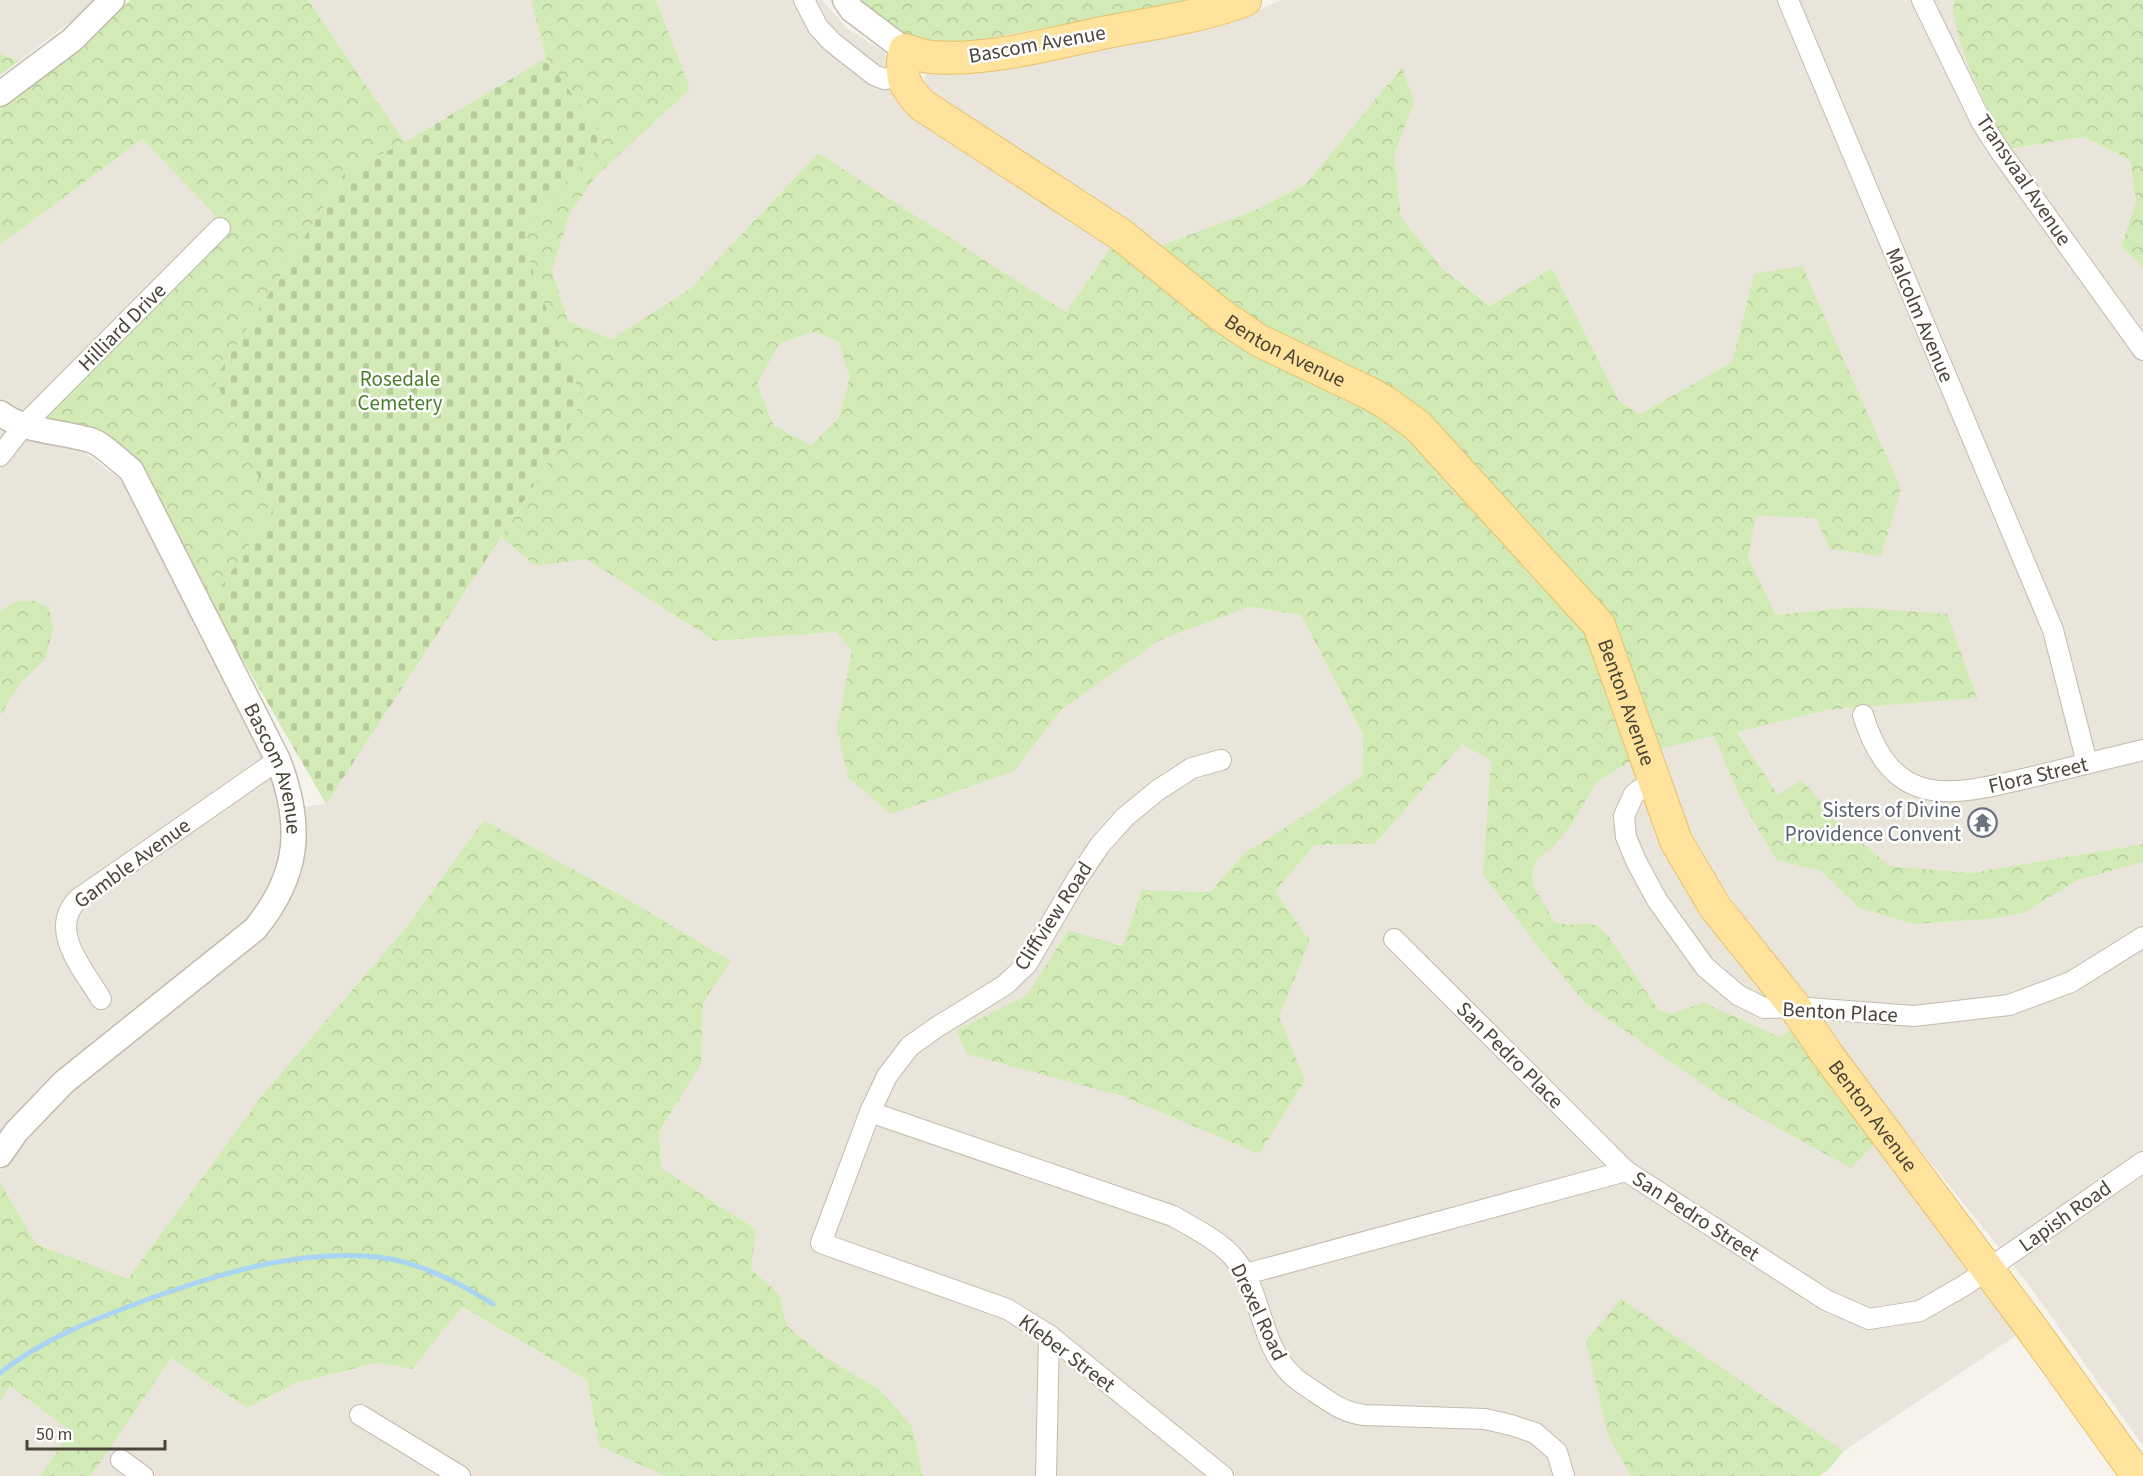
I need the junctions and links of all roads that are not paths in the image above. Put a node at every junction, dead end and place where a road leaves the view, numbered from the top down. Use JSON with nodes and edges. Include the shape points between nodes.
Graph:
{"nodes":[{"id":1,"x":112,"y":0,"type":"edge"},
{"id":2,"x":804,"y":0,"type":"edge"},
{"id":3,"x":845,"y":0,"type":"edge"},
{"id":4,"x":1245,"y":0,"type":"edge"},
{"id":5,"x":1788,"y":0,"type":"edge"},
{"id":6,"x":1922,"y":0,"type":"edge"},
{"id":7,"x":904,"y":64,"type":"junction"},
{"id":8,"x":0,"y":94,"type":"edge"},
{"id":9,"x":220,"y":228,"type":"dead end"},
{"id":10,"x":2143,"y":350,"type":"edge"},
{"id":11,"x":0,"y":413,"type":"edge"},
{"id":12,"x":24,"y":425,"type":"junction"},
{"id":13,"x":0,"y":456,"type":"edge"},
{"id":14,"x":1863,"y":715,"type":"dead end"},
{"id":15,"x":2143,"y":750,"type":"edge"},
{"id":16,"x":278,"y":760,"type":"junction"},
{"id":17,"x":1221,"y":760,"type":"dead end"},
{"id":18,"x":2087,"y":764,"type":"junction"},
{"id":19,"x":1653,"y":780,"type":"junction"},
{"id":20,"x":2143,"y":937,"type":"edge"},
{"id":21,"x":1394,"y":939,"type":"dead end"},
{"id":22,"x":101,"y":999,"type":"dead end"},
{"id":23,"x":1795,"y":1007,"type":"junction"},
{"id":24,"x":870,"y":1112,"type":"junction"},
{"id":25,"x":0,"y":1155,"type":"edge"},
{"id":26,"x":2143,"y":1161,"type":"edge"},
{"id":27,"x":1626,"y":1171,"type":"junction"},
{"id":28,"x":821,"y":1243,"type":"joint"},
{"id":29,"x":1988,"y":1270,"type":"junction"},
{"id":30,"x":1246,"y":1274,"type":"junction"},
{"id":31,"x":1049,"y":1335,"type":"junction"},
{"id":32,"x":360,"y":1415,"type":"dead end"},
{"id":33,"x":120,"y":1460,"type":"dead end"},
{"id":34,"x":142,"y":1476,"type":"edge"},
{"id":35,"x":460,"y":1476,"type":"edge"},
{"id":36,"x":1046,"y":1476,"type":"edge"},
{"id":37,"x":1222,"y":1476,"type":"edge"},
{"id":38,"x":1564,"y":1476,"type":"edge"},
{"id":39,"x":2138,"y":1476,"type":"edge"}],
"edges":[{"from":1,"to":8,"type":"street","via":[[72,40]]},
{"from":2,"to":7,"type":"street","via":[[818,27],[832,42],[874,75],[884,79]]},
{"from":3,"to":7,"type":"street","name":"Bascom Avenue"},
{"from":4,"to":7,"type":"main road","name":"Bascom Avenue","via":[[1179,18],[1001,53],[930,57]]},
{"from":5,"to":18,"type":"street","name":"Malcolm Avenue","via":[[2053,630]]},
{"from":6,"to":10,"type":"street","name":"Transvaal Avenue","via":[[1982,123]]},
{"from":7,"to":19,"type":"main road","name":"Benton Avenue","via":[[907,90],[922,105],[1120,234],[1258,340],[1388,404],[1418,426],[1599,625]]},
{"from":9,"to":12,"type":"street","name":"Hilliard Drive"},
{"from":11,"to":12,"type":"street","name":"Bascom Avenue"},
{"from":12,"to":13,"type":"street","name":"Hilliard Drive"},
{"from":12,"to":16,"type":"street","name":"Bascom Avenue","via":[[93,440],[131,470]]},
{"from":14,"to":18,"type":"street","name":"Flora Street","via":[[1870,739],[1887,764],[1918,787],[1945,793]]},
{"from":15,"to":18,"type":"street","name":"Flora Street"},
{"from":16,"to":22,"type":"street","name":"Gamble Avenue","via":[[69,907],[65,932],[68,943]]},
{"from":16,"to":25,"type":"street","name":"Bascom Avenue","via":[[293,808],[294,845],[284,882],[266,915],[245,938],[64,1082],[16,1132]]},
{"from":17,"to":24,"type":"street","name":"Cliffview Road","via":[[1192,768],[1125,817],[1100,844],[1027,963],[1005,985],[910,1046],[887,1076]]},
{"from":19,"to":23,"type":"main road","name":"Benton Avenue","via":[[1676,841],[1715,906]]},
{"from":19,"to":23,"type":"street","name":"Benton Place","via":[[1634,794],[1624,816],[1626,837],[1635,861],[1657,900],[1705,967],[1738,995],[1764,1008]]},
{"from":20,"to":23,"type":"street","name":"Benton Place","via":[[2071,982],[2009,1005],[1914,1016]]},
{"from":21,"to":27,"type":"street","name":"San Pedro Place"},
{"from":23,"to":29,"type":"main road","name":"Benton Avenue"},
{"from":24,"to":28,"type":"street","name":"Cliffview Road"},
{"from":24,"to":30,"type":"street","name":"Drexel Road","via":[[1173,1216],[1233,1256]]},
{"from":26,"to":29,"type":"street","name":"Lapish Road"},
{"from":27,"to":29,"type":"street","name":"San Pedro Street","via":[[1826,1300],[1869,1319],[1920,1311]]},
{"from":27,"to":30,"type":"street","name":"San Pedro Street"},
{"from":28,"to":31,"type":"street","name":"Kleber Street","via":[[1007,1309]]},
{"from":29,"to":39,"type":"main road","name":"Benton Avenue"},
{"from":30,"to":38,"type":"street","name":"Drexel Road","via":[[1282,1364],[1293,1377],[1337,1407],[1365,1415],[1485,1419],[1511,1425],[1534,1433],[1557,1452]]},
{"from":31,"to":36,"type":"street"},
{"from":31,"to":37,"type":"street","name":"Kleber Street"},
{"from":32,"to":35,"type":"street"},
{"from":33,"to":34,"type":"street"}]}
